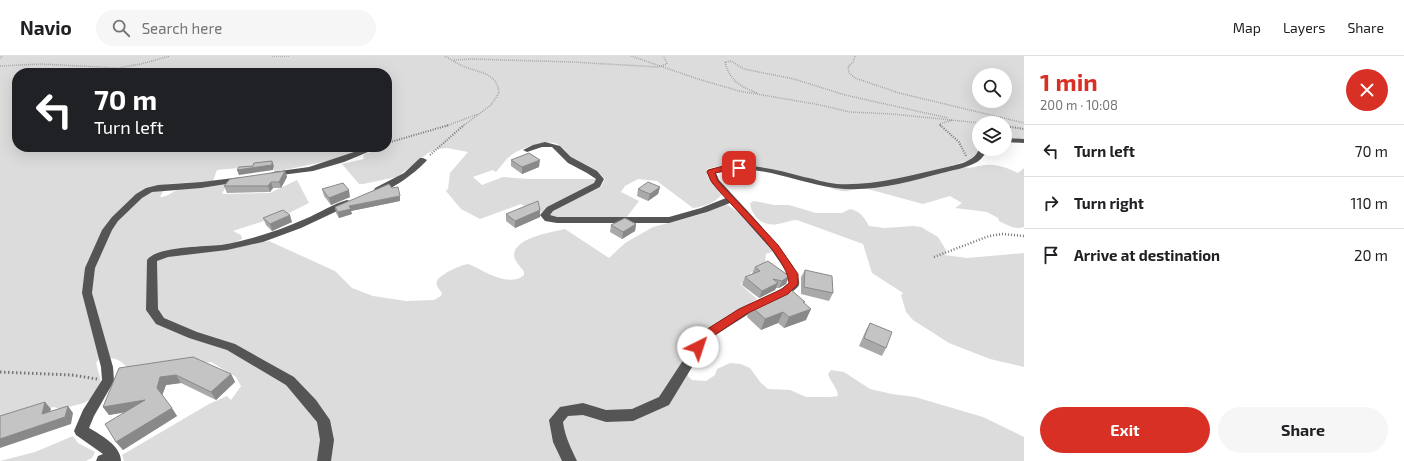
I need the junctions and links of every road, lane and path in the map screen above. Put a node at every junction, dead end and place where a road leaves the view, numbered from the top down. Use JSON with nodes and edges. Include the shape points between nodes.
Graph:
{"nodes":[{"id":1,"x":3,"y":56,"type":"edge"},
{"id":2,"x":170,"y":56,"type":"edge"},
{"id":3,"x":272,"y":56,"type":"edge"},
{"id":4,"x":290,"y":56,"type":"edge"},
{"id":5,"x":445,"y":56,"type":"edge"},
{"id":6,"x":631,"y":56,"type":"edge"},
{"id":7,"x":664,"y":56,"type":"edge"},
{"id":8,"x":855,"y":56,"type":"edge"},
{"id":9,"x":0,"y":58,"type":"edge"},
{"id":10,"x":454,"y":60,"type":"junction"},
{"id":11,"x":0,"y":66,"type":"edge"},
{"id":12,"x":661,"y":66,"type":"junction"},
{"id":13,"x":762,"y":95,"type":"junction"},
{"id":14,"x":480,"y":113,"type":"junction"},
{"id":15,"x":954,"y":120,"type":"junction"},
{"id":16,"x":972,"y":122,"type":"edge"},
{"id":17,"x":1024,"y":123,"type":"edge"},
{"id":18,"x":1012,"y":127,"type":"edge"},
{"id":19,"x":1024,"y":129,"type":"edge"},
{"id":20,"x":1012,"y":140,"type":"edge"},
{"id":21,"x":1024,"y":141,"type":"edge"},
{"id":22,"x":392,"y":142,"type":"edge"},
{"id":23,"x":527,"y":150,"type":"dead end"},
{"id":24,"x":363,"y":152,"type":"edge"},
{"id":25,"x":979,"y":156,"type":"edge"},
{"id":26,"x":423,"y":160,"type":"joint"},
{"id":27,"x":964,"y":165,"type":"junction"},
{"id":28,"x":370,"y":193,"type":"edge"},
{"id":29,"x":357,"y":198,"type":"edge"},
{"id":30,"x":730,"y":200,"type":"junction"},
{"id":31,"x":1024,"y":236,"type":"edge"},
{"id":32,"x":934,"y":257,"type":"dead end"},
{"id":33,"x":0,"y":372,"type":"edge"},
{"id":34,"x":108,"y":381,"type":"junction"},
{"id":35,"x":110,"y":460,"type":"edge"},
{"id":36,"x":324,"y":461,"type":"edge"},
{"id":37,"x":570,"y":461,"type":"edge"}],
"edges":[{"from":1,"to":9,"type":"path"},
{"from":2,"to":11,"type":"path","via":[[118,68],[41,64]]},
{"from":3,"to":4,"type":"path"},
{"from":5,"to":10,"type":"path"},
{"from":6,"to":12,"type":"path"},
{"from":7,"to":12,"type":"path","via":[[668,61]]},
{"from":8,"to":17,"type":"path","via":[[848,67],[849,73],[855,78],[906,94]]},
{"from":10,"to":12,"type":"path"},
{"from":10,"to":14,"type":"path","via":[[488,74],[498,84],[499,93],[491,105]]},
{"from":12,"to":13,"type":"path","via":[[739,91]]},
{"from":13,"to":15,"type":"path","via":[[850,112]]},
{"from":13,"to":15,"type":"path","via":[[746,89],[731,79],[725,62],[731,61],[744,69],[783,76],[845,95]]},
{"from":14,"to":22,"type":"path"},
{"from":14,"to":26,"type":"path"},
{"from":15,"to":16,"type":"path"},
{"from":15,"to":27,"type":"path","via":[[939,124],[952,134],[965,150]]},
{"from":18,"to":19,"type":"path"},
{"from":20,"to":21,"type":"street"},
{"from":23,"to":30,"type":"street","via":[[543,144],[553,145],[570,161],[596,174],[600,179],[597,185],[550,208],[545,215],[548,219],[669,220]]},
{"from":24,"to":34,"type":"street","via":[[310,169],[201,185],[158,188],[139,196],[107,230],[90,268],[87,293],[107,367]]},
{"from":25,"to":27,"type":"street"},
{"from":26,"to":28,"type":"street","via":[[407,175]]},
{"from":27,"to":30,"type":"street","via":[[874,185],[856,186],[832,186],[763,170],[727,167],[711,172]]},
{"from":29,"to":36,"type":"street","via":[[264,239],[224,248],[168,252],[152,260],[152,310],[160,321],[231,347],[290,381],[323,420],[327,440]]},
{"from":30,"to":37,"type":"street","via":[[774,247],[793,274],[794,284],[785,292],[743,312],[705,336],[664,401],[633,415],[606,416],[583,410],[565,411],[556,420],[557,430],[562,448]]},
{"from":31,"to":32,"type":"path","via":[[989,236]]},
{"from":33,"to":34,"type":"path","via":[[72,375]]},
{"from":34,"to":35,"type":"street","via":[[81,431],[106,448]]}]}
